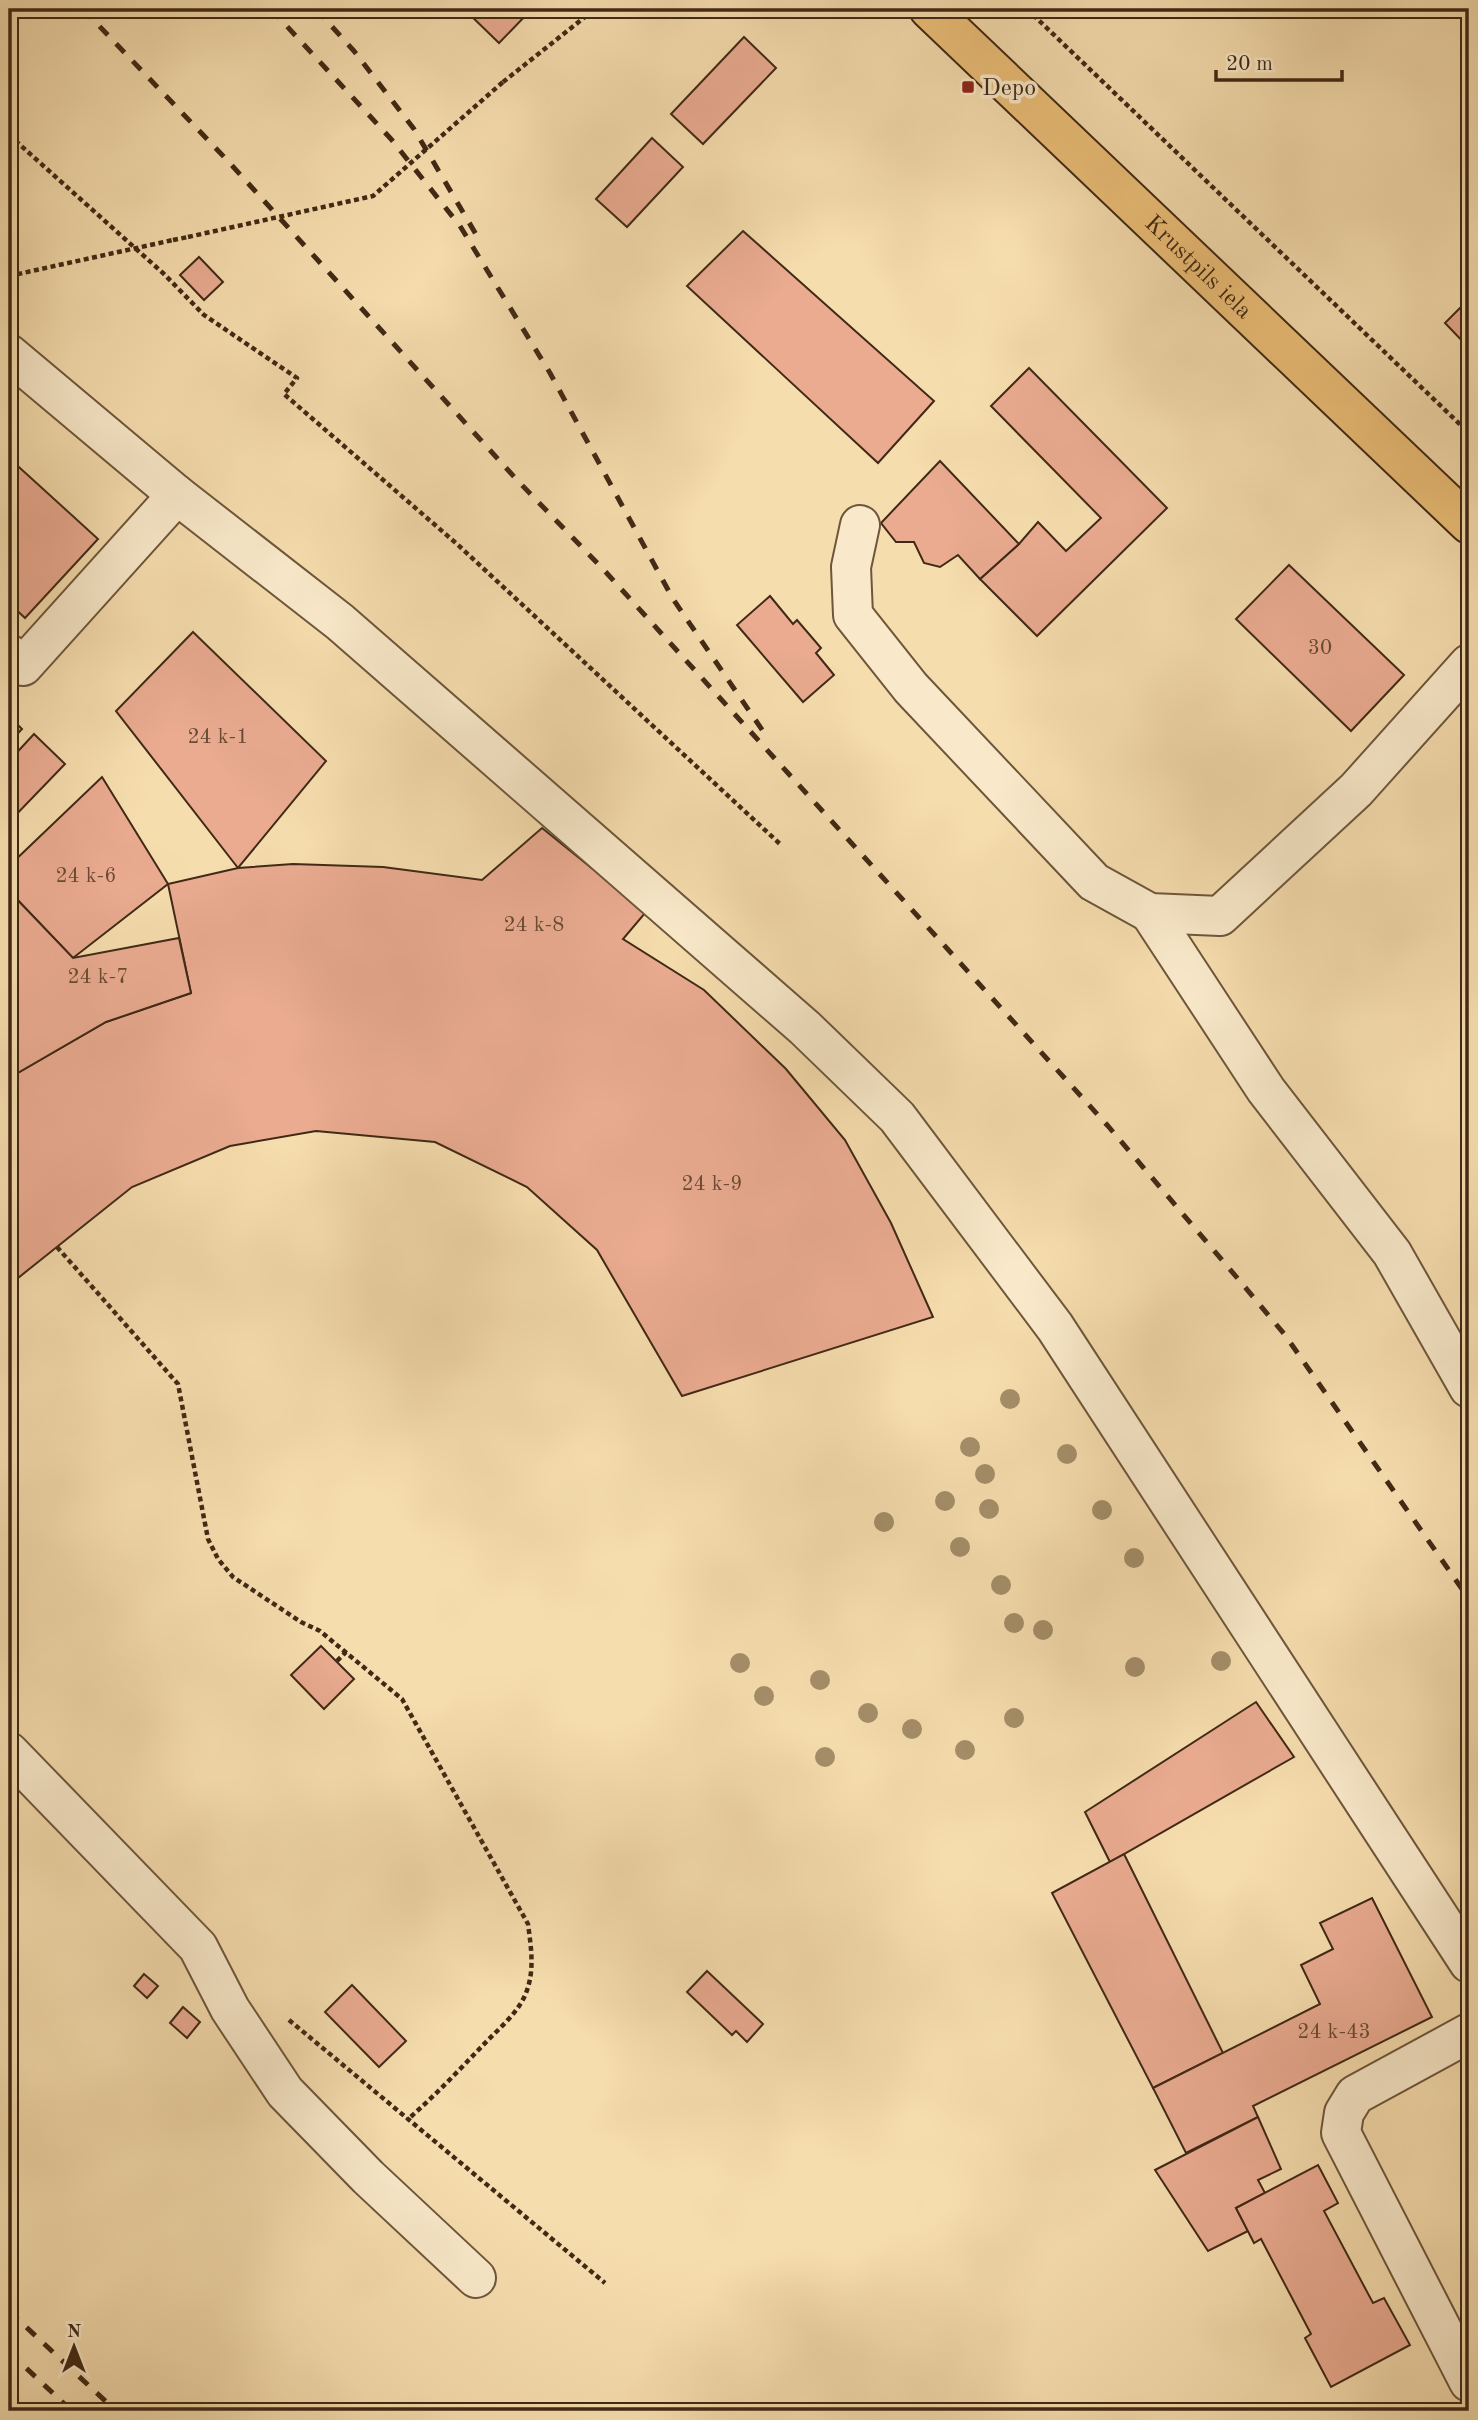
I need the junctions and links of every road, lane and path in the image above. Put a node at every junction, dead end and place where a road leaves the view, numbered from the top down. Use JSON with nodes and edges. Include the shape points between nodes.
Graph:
{"nodes":[{"id":1,"x":595,"y":9,"type":"edge"},
{"id":2,"x":929,"y":9,"type":"edge"},
{"id":3,"x":1027,"y":9,"type":"edge"},
{"id":4,"x":9,"y":135,"type":"edge"},
{"id":5,"x":9,"y":276,"type":"edge"},
{"id":6,"x":9,"y":354,"type":"edge"},
{"id":7,"x":1469,"y":433,"type":"edge"},
{"id":8,"x":177,"y":495,"type":"junction"},
{"id":9,"x":1469,"y":524,"type":"edge"},
{"id":10,"x":860,"y":525,"type":"dead end"},
{"id":11,"x":9,"y":654,"type":"edge"},
{"id":12,"x":1469,"y":664,"type":"edge"},
{"id":13,"x":780,"y":844,"type":"dead end"},
{"id":14,"x":1150,"y":913,"type":"junction"},
{"id":15,"x":57,"y":1247,"type":"dead end"},
{"id":16,"x":1469,"y":1388,"type":"edge"},
{"id":17,"x":346,"y":1652,"type":"junction"},
{"id":18,"x":337,"y":1661,"type":"dead end"},
{"id":19,"x":9,"y":1752,"type":"edge"},
{"id":20,"x":1469,"y":1963,"type":"edge"},
{"id":21,"x":280,"y":2012,"type":"dead end"},
{"id":22,"x":1469,"y":2033,"type":"edge"},
{"id":23,"x":407,"y":2120,"type":"junction"},
{"id":24,"x":476,"y":2278,"type":"dead end"},
{"id":25,"x":605,"y":2283,"type":"dead end"},
{"id":26,"x":1469,"y":2382,"type":"edge"}],
"edges":[{"from":1,"to":5,"type":"path","bridge":true,"via":[[373,195]]},
{"from":2,"to":9,"type":"main road","name":"Krustpils iela"},
{"from":3,"to":7,"type":"path"},
{"from":4,"to":13,"type":"path","via":[[204,315],[297,378],[284,394],[457,544]]},
{"from":6,"to":8,"type":"lane"},
{"from":8,"to":11,"type":"lane","via":[[23,666]]},
{"from":8,"to":20,"type":"lane","via":[[350,631],[805,1028],[897,1117],[1055,1327]]},
{"from":10,"to":14,"type":"lane","via":[[851,567],[853,615],[911,688],[1094,882]]},
{"from":12,"to":14,"type":"lane","via":[[1356,790],[1220,916]]},
{"from":14,"to":16,"type":"lane","via":[[1266,1090],[1392,1253]]},
{"from":15,"to":17,"type":"path","via":[[178,1384],[208,1539],[218,1559],[233,1577]]},
{"from":17,"to":18,"type":"path"},
{"from":17,"to":23,"type":"path","via":[[401,1699],[528,1924],[532,1961],[526,1993],[513,2014]]},
{"from":19,"to":24,"type":"lane","via":[[198,1947],[230,2009],[285,2092]]},
{"from":21,"to":23,"type":"path"},
{"from":22,"to":26,"type":"lane","via":[[1355,2095],[1344,2113],[1341,2133]]},
{"from":23,"to":25,"type":"path"}]}
